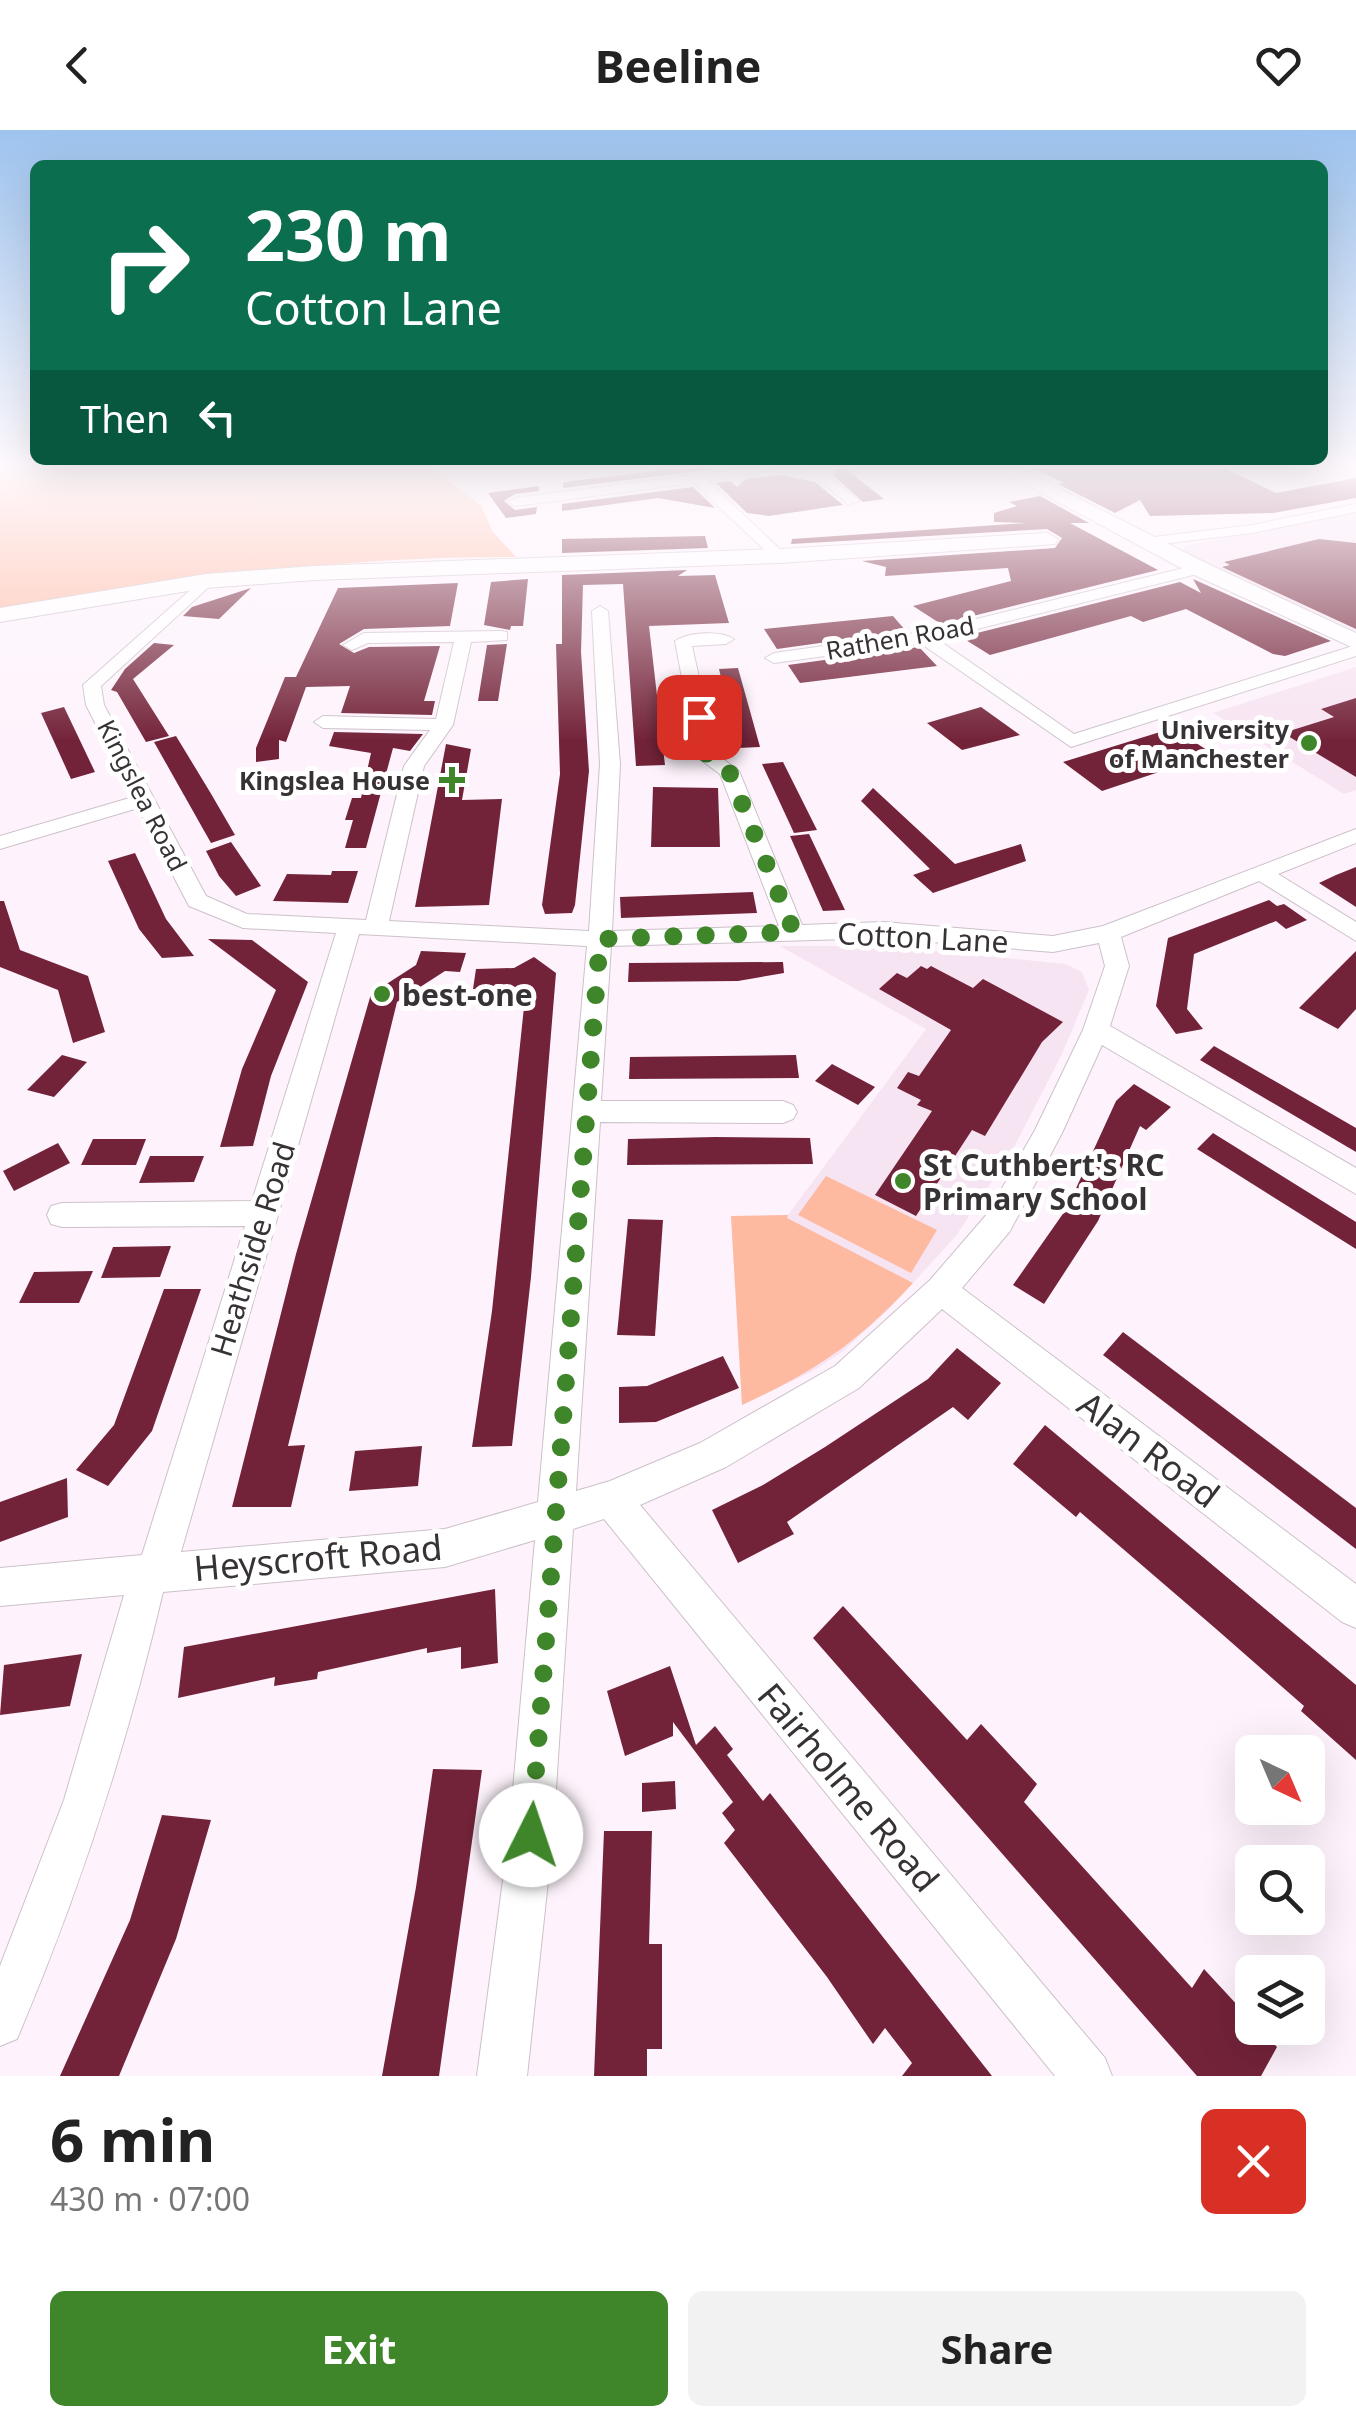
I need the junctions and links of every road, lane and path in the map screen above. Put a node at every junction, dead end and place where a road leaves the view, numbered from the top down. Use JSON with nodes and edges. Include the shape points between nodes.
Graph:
{"nodes":[{"id":1,"x":663,"y":560,"type":"edge"},
{"id":2,"x":1180,"y":560,"type":"edge"},
{"id":3,"x":1200,"y":570,"type":"junction"},
{"id":4,"x":206,"y":581,"type":"junction"},
{"id":5,"x":600,"y":611,"type":"dead end"},
{"id":6,"x":0,"y":615,"type":"edge"},
{"id":7,"x":501,"y":636,"type":"dead end"},
{"id":8,"x":358,"y":637,"type":"dead end"},
{"id":9,"x":464,"y":637,"type":"junction"},
{"id":10,"x":923,"y":637,"type":"junction"},
{"id":11,"x":726,"y":639,"type":"dead end"},
{"id":12,"x":1356,"y":642,"type":"edge"},
{"id":13,"x":1356,"y":650,"type":"edge"},
{"id":14,"x":774,"y":658,"type":"dead end"},
{"id":15,"x":318,"y":719,"type":"dead end"},
{"id":16,"x":444,"y":725,"type":"junction"},
{"id":17,"x":147,"y":800,"type":"junction"},
{"id":18,"x":1356,"y":835,"type":"edge"},
{"id":19,"x":0,"y":843,"type":"edge"},
{"id":20,"x":1262,"y":873,"type":"junction"},
{"id":21,"x":363,"y":927,"type":"junction"},
{"id":22,"x":794,"y":932,"type":"junction"},
{"id":23,"x":1108,"y":933,"type":"junction"},
{"id":24,"x":1356,"y":933,"type":"edge"},
{"id":25,"x":600,"y":939,"type":"junction"},
{"id":26,"x":1096,"y":1030,"type":"junction"},
{"id":27,"x":584,"y":1111,"type":"junction"},
{"id":28,"x":784,"y":1112,"type":"dead end"},
{"id":29,"x":1356,"y":1182,"type":"edge"},
{"id":30,"x":263,"y":1212,"type":"junction"},
{"id":31,"x":62,"y":1215,"type":"dead end"},
{"id":32,"x":942,"y":1290,"type":"junction"},
{"id":33,"x":611,"y":1498,"type":"junction"},
{"id":34,"x":556,"y":1515,"type":"junction"},
{"id":35,"x":152,"y":1572,"type":"junction"},
{"id":36,"x":0,"y":1587,"type":"edge"},
{"id":37,"x":1356,"y":1608,"type":"edge"},
{"id":38,"x":0,"y":2022,"type":"edge"},
{"id":39,"x":502,"y":2076,"type":"edge"},
{"id":40,"x":1087,"y":2076,"type":"edge"}],
"edges":[{"from":1,"to":4,"type":"street"},
{"from":2,"to":3,"type":"street"},
{"from":3,"to":10,"type":"street","name":"Rathen Road"},
{"from":3,"to":12,"type":"street"},
{"from":4,"to":6,"type":"street"},
{"from":4,"to":17,"type":"street","name":"Kingslea Road","via":[[92,685]]},
{"from":5,"to":25,"type":"street","via":[[610,764]]},
{"from":7,"to":9,"type":"street"},
{"from":8,"to":9,"type":"street"},
{"from":9,"to":16,"type":"street"},
{"from":10,"to":13,"type":"street","via":[[1070,741]]},
{"from":10,"to":14,"type":"street","name":"Rathen Road"},
{"from":11,"to":22,"type":"street","via":[[684,642],[707,757],[729,771]]},
{"from":15,"to":16,"type":"street"},
{"from":16,"to":21,"type":"street","name":"Heathside Road","via":[[414,766]]},
{"from":17,"to":19,"type":"street"},
{"from":17,"to":21,"type":"street","name":"Kingslea Road","via":[[197,902],[242,921]]},
{"from":18,"to":20,"type":"street","name":"Cotton Lane"},
{"from":20,"to":23,"type":"street","name":"Cotton Lane"},
{"from":20,"to":24,"type":"street"},
{"from":21,"to":25,"type":"street","name":"Cotton Lane"},
{"from":21,"to":30,"type":"street","name":"Heathside Road"},
{"from":22,"to":23,"type":"street","name":"Cotton Lane","via":[[884,930],[1053,944]]},
{"from":22,"to":25,"type":"street","name":"Cotton Lane"},
{"from":23,"to":26,"type":"street","name":"Heyscroft Road","via":[[1116,966]]},
{"from":25,"to":27,"type":"street"},
{"from":26,"to":29,"type":"street"},
{"from":26,"to":32,"type":"street","name":"Heyscroft Road","via":[[999,1222]]},
{"from":27,"to":28,"type":"street"},
{"from":27,"to":34,"type":"street"},
{"from":30,"to":31,"type":"street"},
{"from":30,"to":35,"type":"street","name":"Heathside Road"},
{"from":32,"to":33,"type":"street","name":"Heyscroft Road","via":[[847,1377],[713,1455]]},
{"from":32,"to":37,"type":"street","name":"Alan Road"},
{"from":33,"to":34,"type":"street","name":"Heyscroft Road"},
{"from":33,"to":40,"type":"street","name":"Fairholme Road"},
{"from":34,"to":35,"type":"street","name":"Heyscroft Road","via":[[445,1548]]},
{"from":34,"to":39,"type":"street","via":[[531,1835]]},
{"from":35,"to":36,"type":"street","name":"Heyscroft Road"},
{"from":35,"to":38,"type":"street","name":"Heathside Road","via":[[81,1824]]}]}
